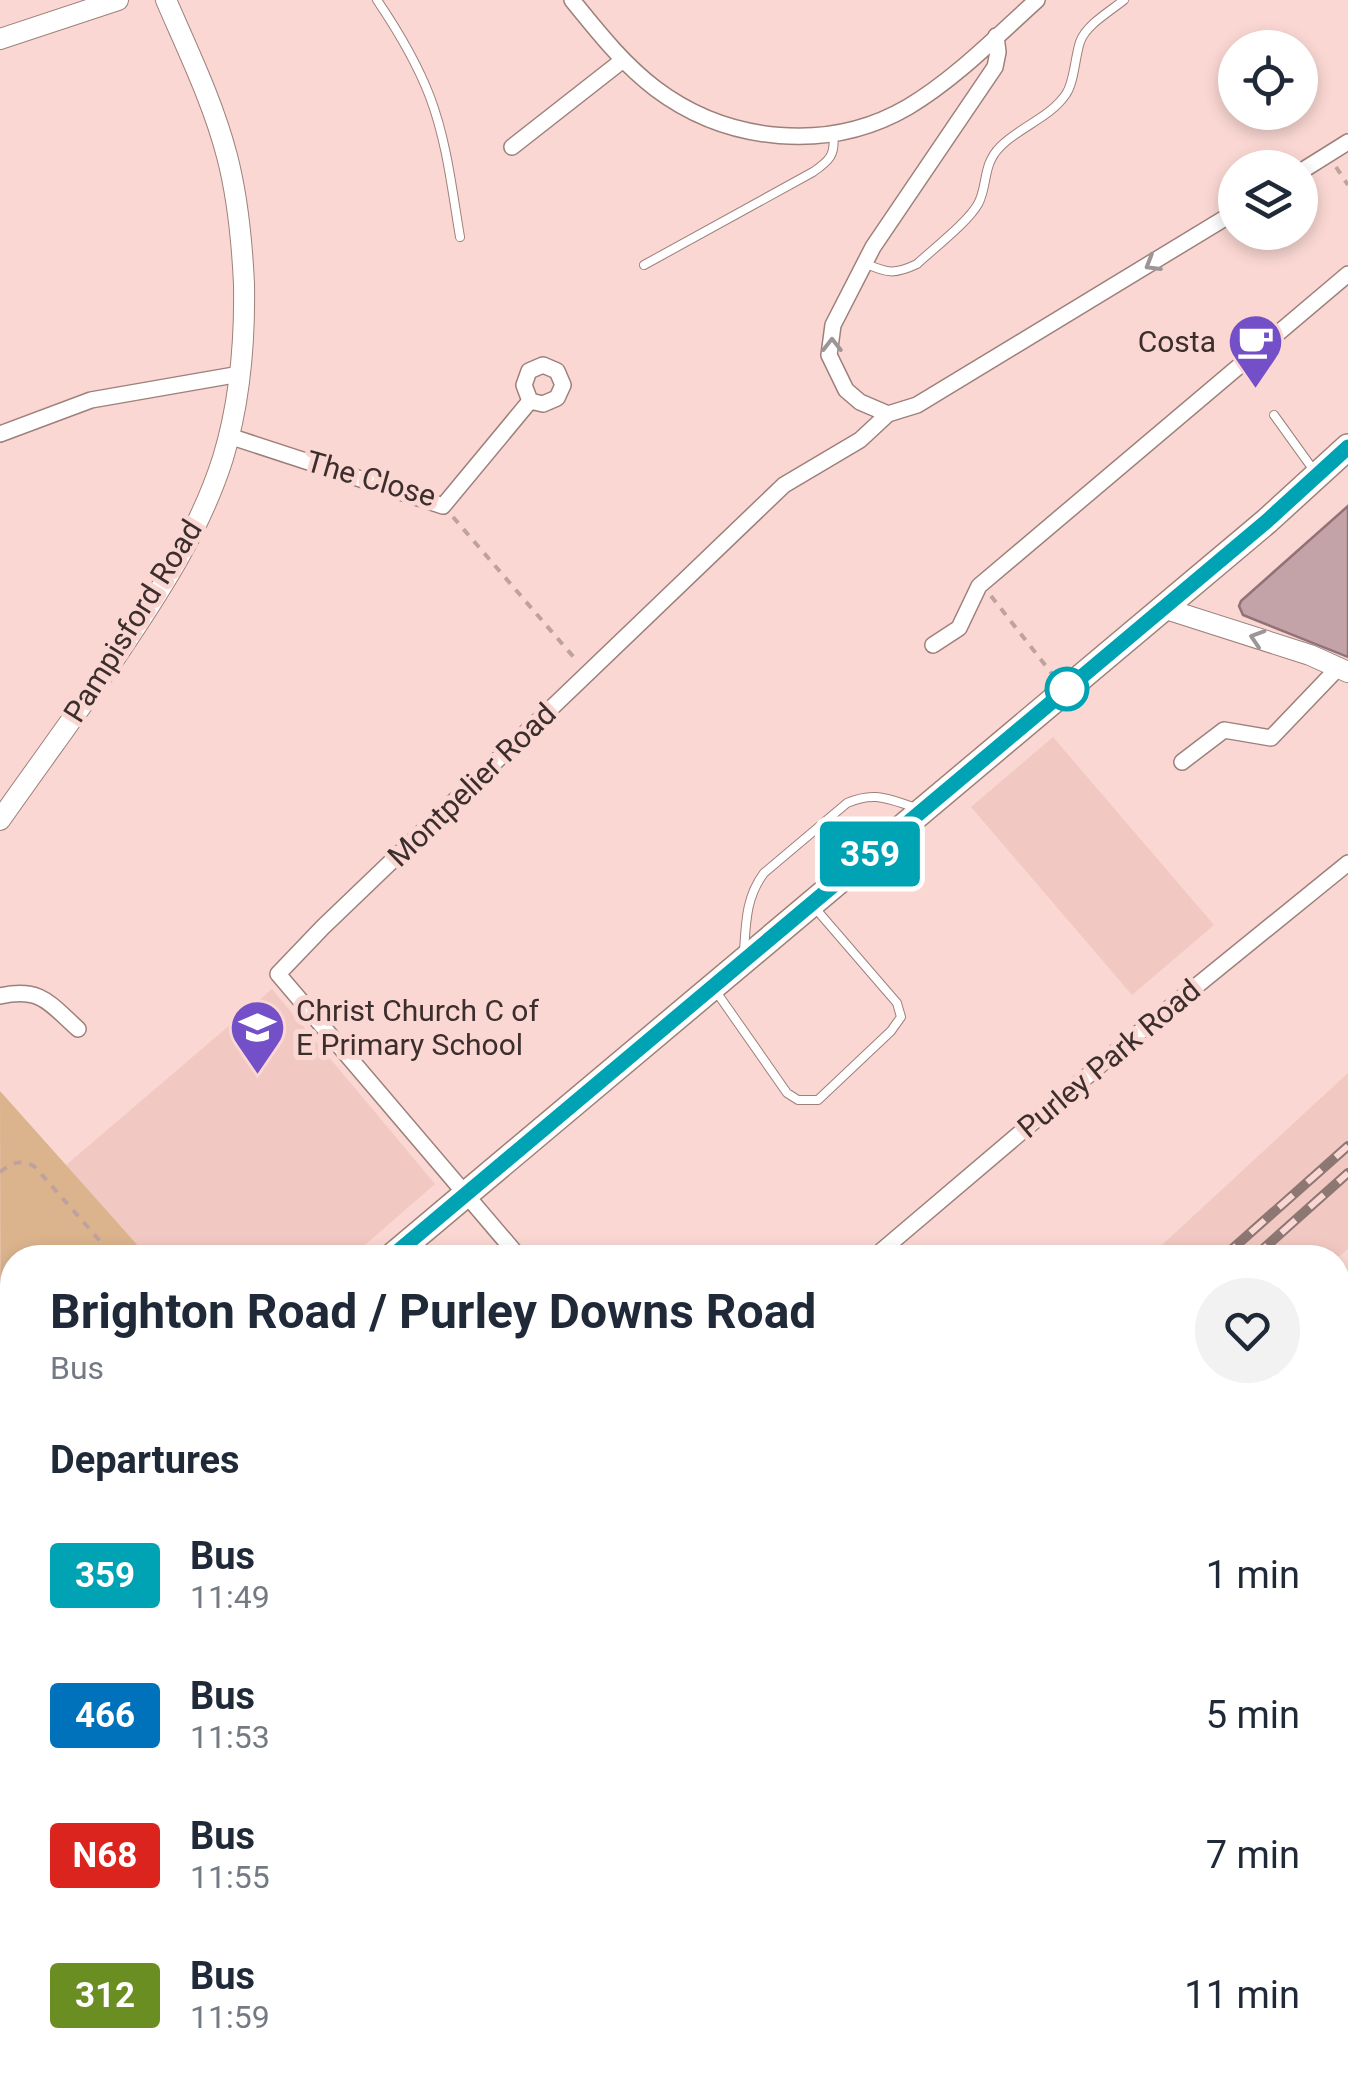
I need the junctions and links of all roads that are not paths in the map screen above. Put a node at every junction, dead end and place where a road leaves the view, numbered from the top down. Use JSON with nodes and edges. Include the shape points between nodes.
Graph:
{"nodes":[{"id":1,"x":118,"y":0,"type":"edge"},
{"id":2,"x":166,"y":0,"type":"edge"},
{"id":3,"x":377,"y":0,"type":"edge"},
{"id":4,"x":1037,"y":0,"type":"edge"},
{"id":5,"x":1124,"y":0,"type":"edge"},
{"id":6,"x":574,"y":1,"type":"edge"},
{"id":7,"x":996,"y":36,"type":"junction"},
{"id":8,"x":0,"y":40,"type":"edge"},
{"id":9,"x":623,"y":60,"type":"junction"},
{"id":10,"x":833,"y":134,"type":"junction"},
{"id":11,"x":1348,"y":142,"type":"edge"},
{"id":12,"x":512,"y":148,"type":"dead end"},
{"id":13,"x":1318,"y":161,"type":"edge"},
{"id":14,"x":1218,"y":222,"type":"edge"},
{"id":15,"x":460,"y":236,"type":"dead end"},
{"id":16,"x":864,"y":262,"type":"junction"},
{"id":17,"x":644,"y":265,"type":"dead end"},
{"id":18,"x":1348,"y":274,"type":"edge"},
{"id":19,"x":240,"y":374,"type":"junction"},
{"id":20,"x":530,"y":401,"type":"dead end"},
{"id":21,"x":888,"y":414,"type":"junction"},
{"id":22,"x":1274,"y":415,"type":"dead end"},
{"id":23,"x":0,"y":434,"type":"edge"},
{"id":24,"x":229,"y":436,"type":"junction"},
{"id":25,"x":1348,"y":447,"type":"edge"},
{"id":26,"x":1318,"y":475,"type":"junction"},
{"id":27,"x":1163,"y":608,"type":"junction"},
{"id":28,"x":933,"y":645,"type":"dead end"},
{"id":29,"x":1343,"y":670,"type":"edge"},
{"id":30,"x":1182,"y":762,"type":"dead end"},
{"id":31,"x":923,"y":810,"type":"junction"},
{"id":32,"x":0,"y":820,"type":"edge"},
{"id":33,"x":1348,"y":863,"type":"edge"},
{"id":34,"x":811,"y":904,"type":"junction"},
{"id":35,"x":743,"y":960,"type":"junction"},
{"id":36,"x":712,"y":986,"type":"junction"},
{"id":37,"x":0,"y":996,"type":"edge"},
{"id":38,"x":78,"y":1029,"type":"dead end"},
{"id":39,"x":465,"y":1194,"type":"junction"},
{"id":40,"x":405,"y":1245,"type":"edge"},
{"id":41,"x":509,"y":1245,"type":"edge"},
{"id":42,"x":888,"y":1245,"type":"edge"}],
"edges":[{"from":1,"to":8,"type":"street"},
{"from":2,"to":19,"type":"street","name":"Pampisford Road","via":[[233,180],[243,265]]},
{"from":3,"to":15,"type":"lane","via":[[431,99]]},
{"from":4,"to":7,"type":"street"},
{"from":5,"to":16,"type":"lane","via":[[1081,38],[1069,92],[1000,146],[972,212],[917,264],[885,272]]},
{"from":6,"to":9,"type":"street"},
{"from":7,"to":10,"type":"street","via":[[908,107]]},
{"from":7,"to":16,"type":"street","via":[[995,67]]},
{"from":9,"to":10,"type":"street","via":[[709,120],[774,136]]},
{"from":9,"to":12,"type":"street"},
{"from":10,"to":17,"type":"lane","via":[[832,157],[813,172]]},
{"from":11,"to":13,"type":"street"},
{"from":14,"to":21,"type":"street","name":"Montpelier Road","one_way":true,"via":[[917,404]]},
{"from":21,"to":16,"type":"street","one_way":true,"via":[[846,390],[829,355],[832,325]]},
{"from":18,"to":28,"type":"street","via":[[982,584],[959,628]]},
{"from":19,"to":23,"type":"street","via":[[91,400]]},
{"from":19,"to":24,"type":"street","name":"Pampisford Road"},
{"from":20,"to":24,"type":"street","name":"The Close","via":[[443,506]]},
{"from":21,"to":39,"type":"street","name":"Montpelier Road","via":[[860,440],[784,485],[278,974]]},
{"from":22,"to":26,"type":"lane"},
{"from":24,"to":32,"type":"street","name":"Pampisford Road","via":[[201,513],[156,596]]},
{"from":25,"to":26,"type":"main road"},
{"from":26,"to":27,"type":"main road"},
{"from":29,"to":27,"type":"street","one_way":true},
{"from":27,"to":31,"type":"main road"},
{"from":29,"to":30,"type":"street","via":[[1271,738],[1224,730]]},
{"from":31,"to":34,"type":"main road"},
{"from":31,"to":35,"type":"lane","via":[[874,796],[847,803],[756,883]]},
{"from":33,"to":42,"type":"street","name":"Purley Park Road"},
{"from":34,"to":35,"type":"main road"},
{"from":34,"to":36,"type":"lane","via":[[898,1004],[901,1017],[818,1100],[787,1093]]},
{"from":35,"to":36,"type":"main road"},
{"from":36,"to":39,"type":"main road"},
{"from":37,"to":38,"type":"street","via":[[31,992]]},
{"from":39,"to":40,"type":"main road"},
{"from":39,"to":41,"type":"street"}]}
